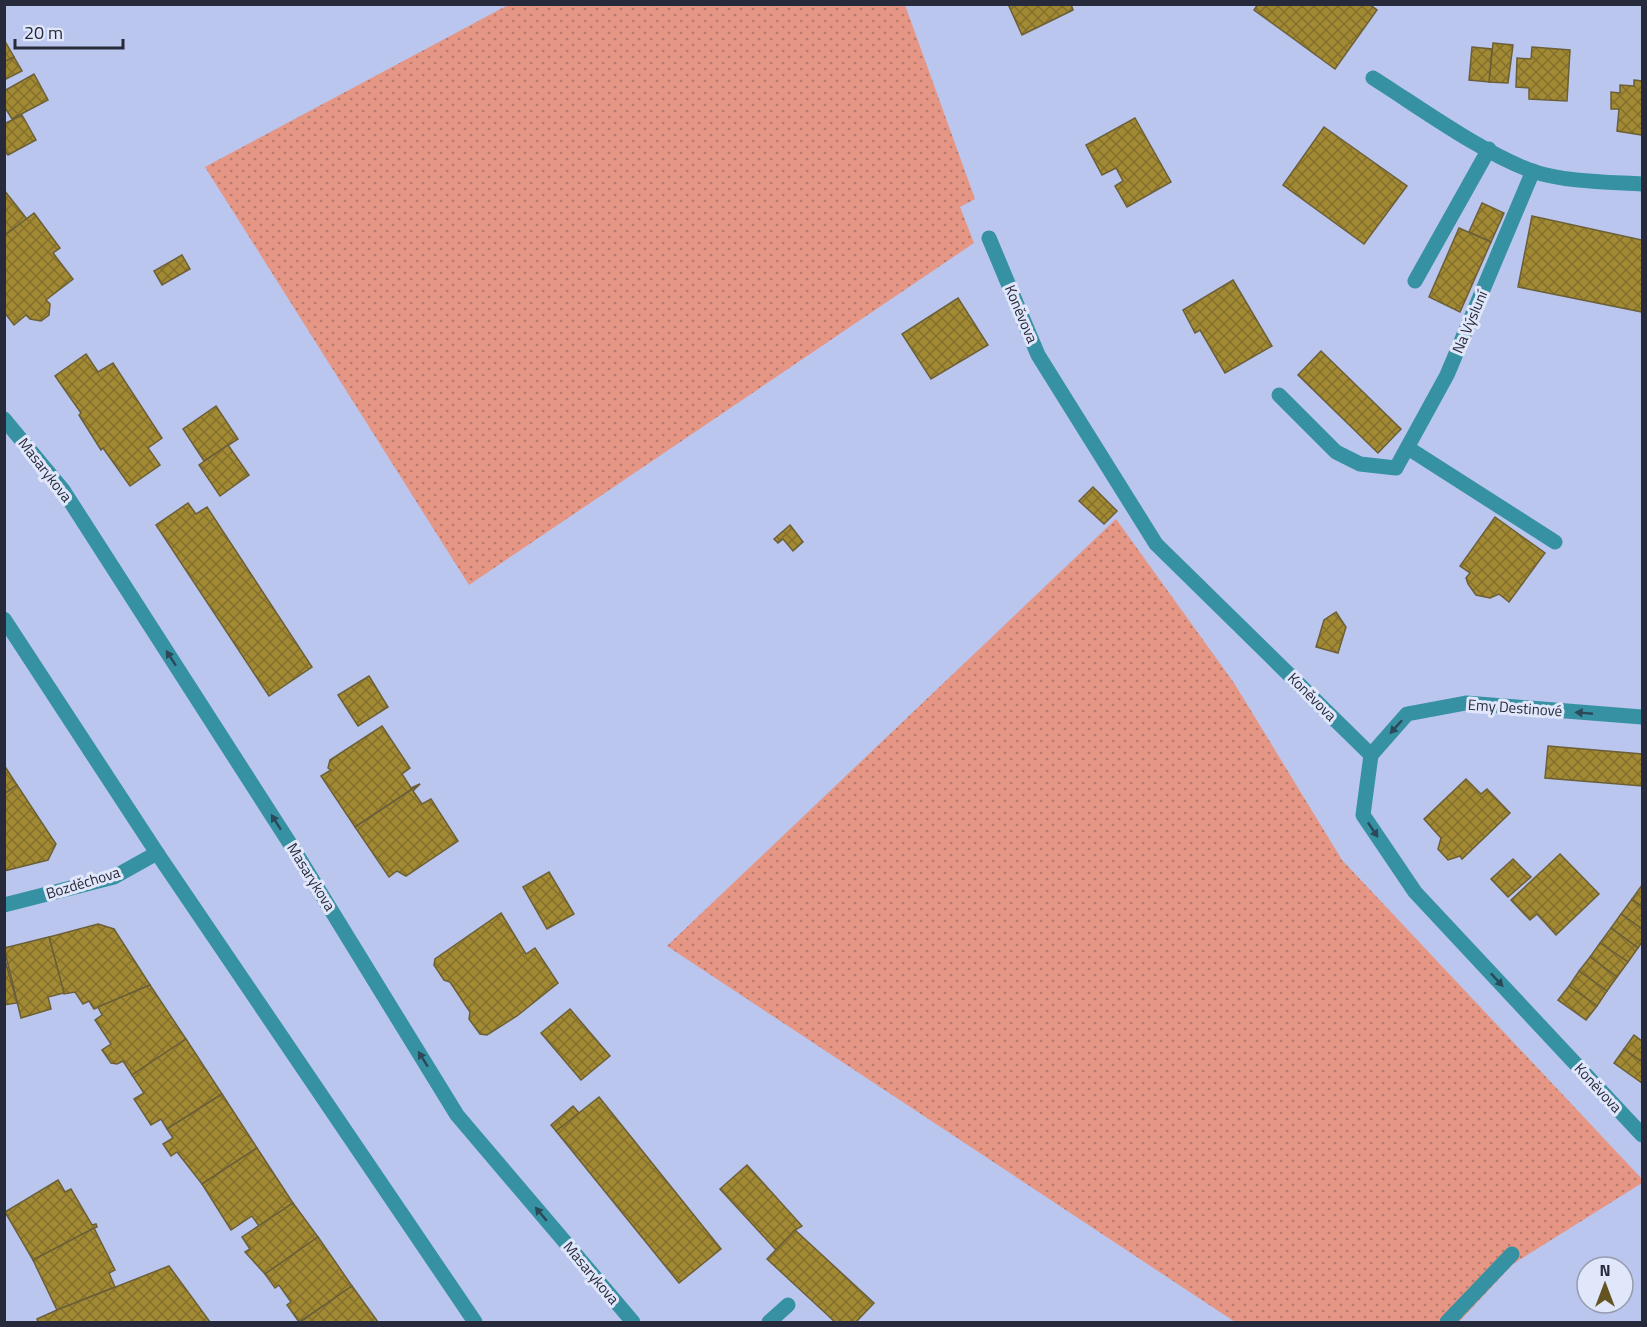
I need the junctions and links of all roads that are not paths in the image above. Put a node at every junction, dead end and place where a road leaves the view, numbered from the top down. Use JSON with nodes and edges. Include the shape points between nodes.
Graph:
{"nodes":[{"id":1,"x":1372,"y":78,"type":"dead end"},
{"id":2,"x":1489,"y":149,"type":"junction"},
{"id":3,"x":1533,"y":171,"type":"junction"},
{"id":4,"x":1642,"y":184,"type":"edge"},
{"id":5,"x":989,"y":238,"type":"dead end"},
{"id":6,"x":1415,"y":281,"type":"dead end"},
{"id":7,"x":1279,"y":395,"type":"dead end"},
{"id":8,"x":4,"y":419,"type":"edge"},
{"id":9,"x":1408,"y":448,"type":"junction"},
{"id":10,"x":1555,"y":542,"type":"dead end"},
{"id":11,"x":4,"y":620,"type":"edge"},
{"id":12,"x":1642,"y":717,"type":"edge"},
{"id":13,"x":1371,"y":755,"type":"junction"},
{"id":14,"x":157,"y":852,"type":"junction"},
{"id":15,"x":4,"y":905,"type":"edge"},
{"id":16,"x":1642,"y":1135,"type":"edge"},
{"id":17,"x":1512,"y":1254,"type":"dead end"},
{"id":18,"x":788,"y":1305,"type":"dead end"},
{"id":19,"x":475,"y":1323,"type":"edge"},
{"id":20,"x":633,"y":1323,"type":"edge"},
{"id":21,"x":770,"y":1323,"type":"edge"},
{"id":22,"x":1447,"y":1323,"type":"edge"}],
"edges":[{"from":1,"to":2,"type":"street"},
{"from":2,"to":3,"type":"street"},
{"from":2,"to":6,"type":"street"},
{"from":3,"to":4,"type":"street","via":[[1591,181]]},
{"from":3,"to":9,"type":"street","name":"Na Výsluní","via":[[1447,375]]},
{"from":5,"to":13,"type":"street","name":"Koněvova","via":[[1038,355],[1156,544]]},
{"from":7,"to":9,"type":"street","name":"Na Výsluní","via":[[1336,452],[1360,464],[1396,468]]},
{"from":20,"to":8,"type":"street","name":"Masarykova","one_way":true,"via":[[457,1116],[292,847],[63,490]]},
{"from":9,"to":10,"type":"street"},
{"from":11,"to":14,"type":"street"},
{"from":12,"to":13,"type":"street","name":"Emy Destinové","one_way":true,"via":[[1466,703],[1407,714]]},
{"from":13,"to":16,"type":"street","name":"Koněvova","one_way":true,"via":[[1363,815],[1414,892]]},
{"from":14,"to":15,"type":"street","name":"Bozděchova","via":[[114,877]]},
{"from":14,"to":19,"type":"street"},
{"from":17,"to":22,"type":"street"},
{"from":18,"to":21,"type":"street"}]}
